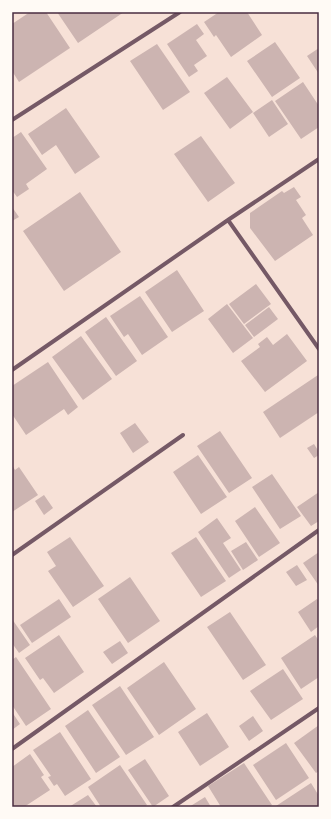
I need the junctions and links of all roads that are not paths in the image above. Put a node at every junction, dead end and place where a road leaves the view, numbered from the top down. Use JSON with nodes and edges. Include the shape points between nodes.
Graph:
{"nodes":[{"id":1,"x":180,"y":12,"type":"edge"},
{"id":2,"x":12,"y":120,"type":"edge"},
{"id":3,"x":319,"y":159,"type":"edge"},
{"id":4,"x":228,"y":220,"type":"junction"},
{"id":5,"x":319,"y":349,"type":"edge"},
{"id":6,"x":12,"y":370,"type":"edge"},
{"id":7,"x":182,"y":435,"type":"dead end"},
{"id":8,"x":319,"y":530,"type":"edge"},
{"id":9,"x":12,"y":555,"type":"edge"},
{"id":10,"x":319,"y":708,"type":"edge"},
{"id":11,"x":12,"y":749,"type":"edge"},
{"id":12,"x":172,"y":807,"type":"edge"}],
"edges":[{"from":1,"to":2,"type":"street"},
{"from":3,"to":4,"type":"street"},
{"from":4,"to":5,"type":"street"},
{"from":4,"to":6,"type":"street"},
{"from":7,"to":9,"type":"street"},
{"from":8,"to":11,"type":"street"},
{"from":10,"to":12,"type":"street"}]}
